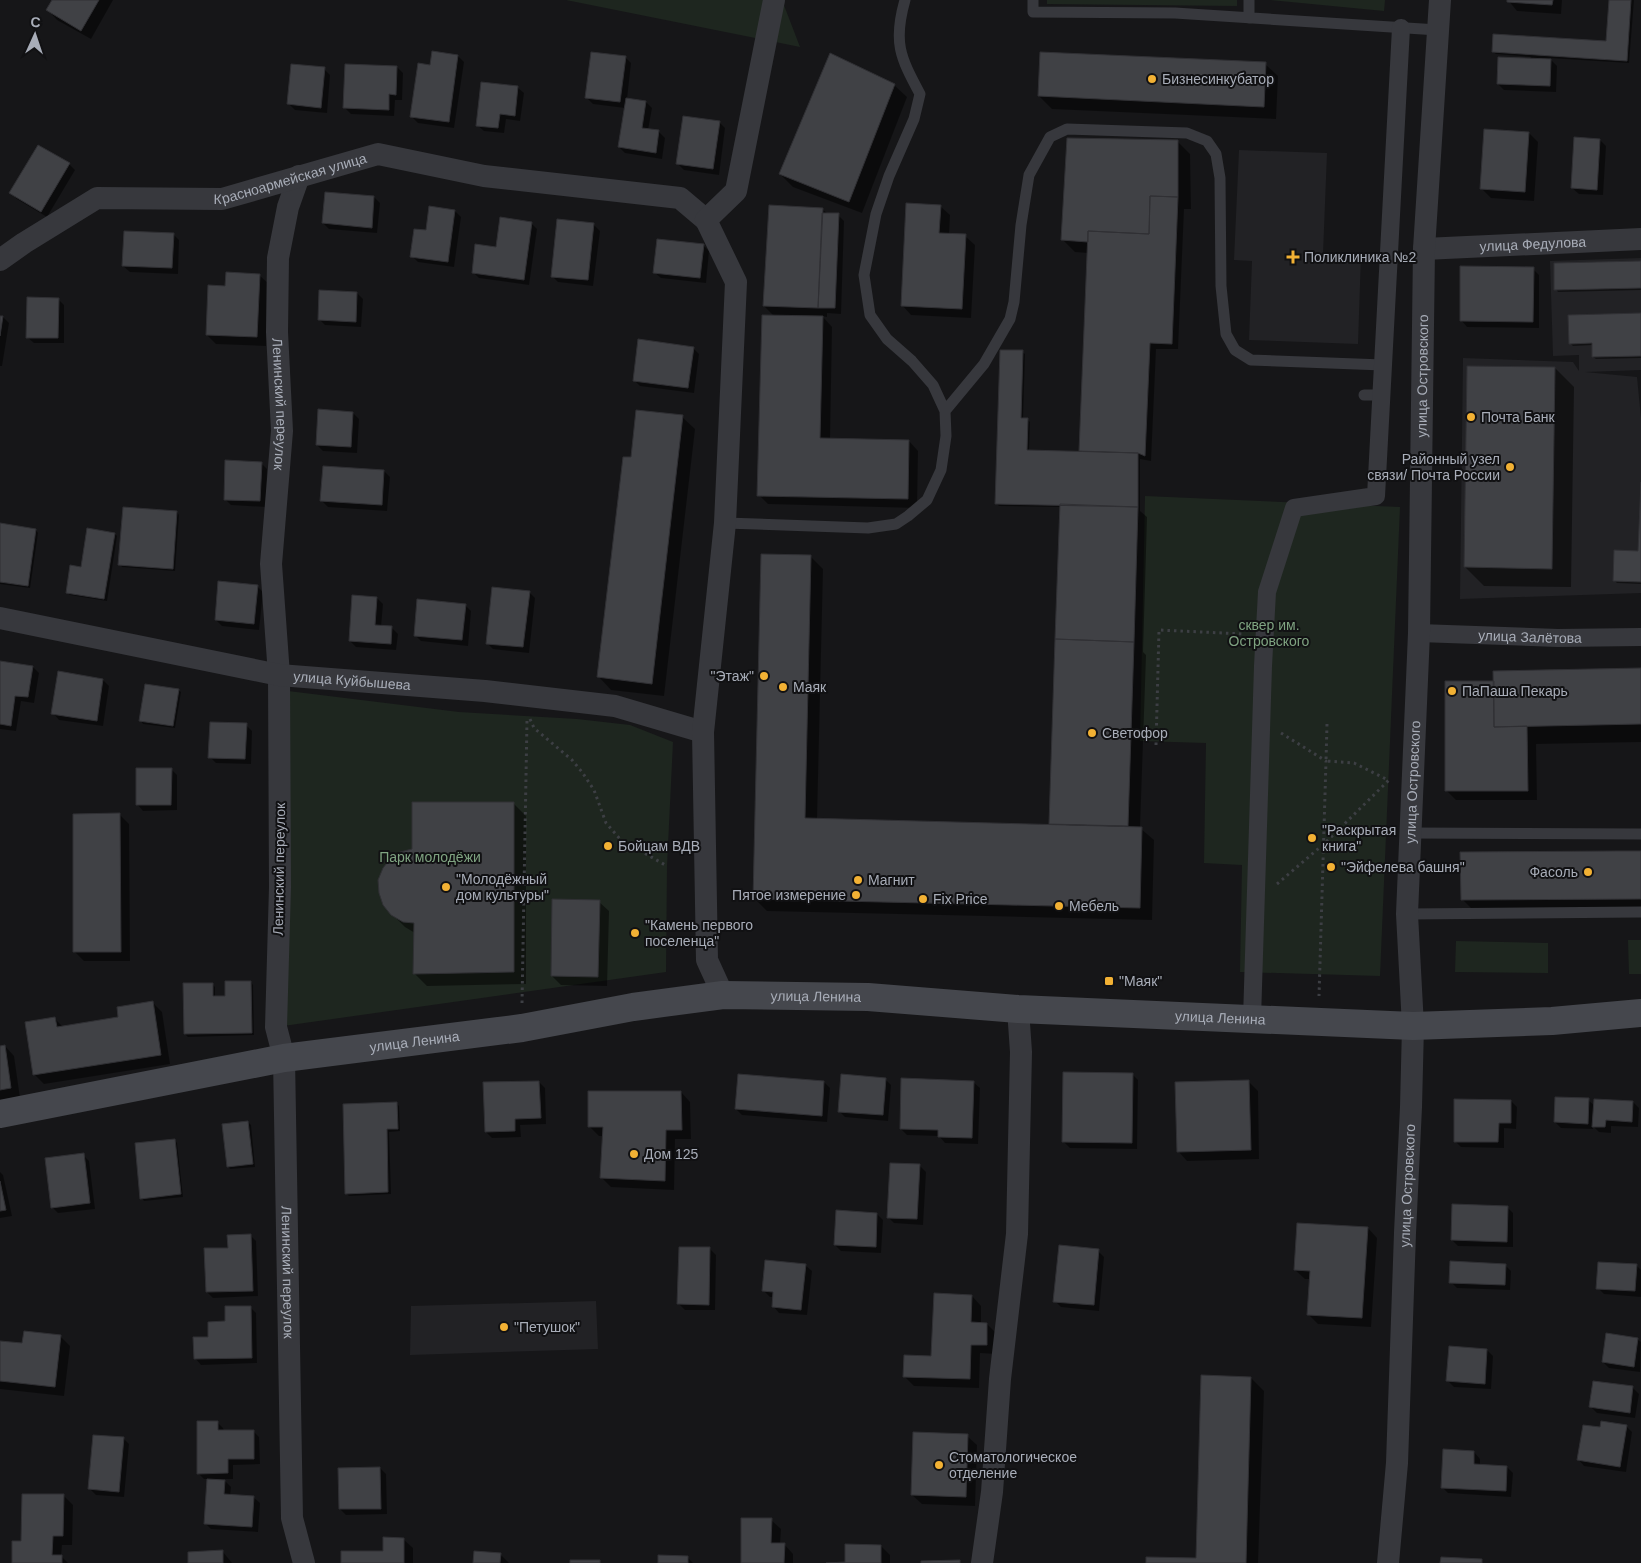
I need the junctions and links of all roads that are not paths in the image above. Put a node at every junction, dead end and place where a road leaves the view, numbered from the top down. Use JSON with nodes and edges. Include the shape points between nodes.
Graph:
{"nodes":[{"id":1,"x":774,"y":0,"type":"edge"},
{"id":2,"x":905,"y":0,"type":"edge"},
{"id":3,"x":1033,"y":0,"type":"edge"},
{"id":4,"x":1249,"y":0,"type":"edge"},
{"id":5,"x":1440,"y":0,"type":"edge"},
{"id":6,"x":1249,"y":18,"type":"junction"},
{"id":7,"x":1401,"y":28,"type":"junction"},
{"id":8,"x":1438,"y":30,"type":"junction"},
{"id":9,"x":299,"y":176,"type":"junction"},
{"id":10,"x":706,"y":220,"type":"junction"},
{"id":11,"x":1641,"y":239,"type":"edge"},
{"id":12,"x":1424,"y":249,"type":"junction"},
{"id":13,"x":0,"y":260,"type":"edge"},
{"id":14,"x":1383,"y":365,"type":"junction"},
{"id":15,"x":1364,"y":395,"type":"dead end"},
{"id":16,"x":1381,"y":395,"type":"junction"},
{"id":17,"x":945,"y":412,"type":"junction"},
{"id":18,"x":725,"y":523,"type":"junction"},
{"id":19,"x":0,"y":618,"type":"edge"},
{"id":20,"x":1418,"y":633,"type":"junction"},
{"id":21,"x":1641,"y":637,"type":"edge"},
{"id":22,"x":279,"y":675,"type":"junction"},
{"id":23,"x":703,"y":732,"type":"junction"},
{"id":24,"x":1410,"y":833,"type":"junction"},
{"id":25,"x":1641,"y":834,"type":"edge"},
{"id":26,"x":1641,"y":912,"type":"edge"},
{"id":27,"x":1407,"y":914,"type":"junction"},
{"id":28,"x":723,"y":995,"type":"junction"},
{"id":29,"x":1018,"y":1009,"type":"junction"},
{"id":30,"x":1641,"y":1013,"type":"edge"},
{"id":31,"x":1252,"y":1019,"type":"junction"},
{"id":32,"x":1413,"y":1026,"type":"junction"},
{"id":33,"x":284,"y":1058,"type":"junction"},
{"id":34,"x":0,"y":1114,"type":"edge"},
{"id":35,"x":1390,"y":1539,"type":"junction"},
{"id":36,"x":304,"y":1563,"type":"edge"},
{"id":37,"x":982,"y":1563,"type":"edge"},
{"id":38,"x":1381,"y":1563,"type":"edge"},
{"id":39,"x":1388,"y":1563,"type":"edge"}],
"edges":[{"from":1,"to":10,"type":"street","via":[[736,191]]},
{"from":2,"to":17,"type":"lane","via":[[898,24],[898,46],[920,94],[914,119],[876,214],[864,275],[870,315],[887,339],[933,385]]},
{"from":3,"to":6,"type":"lane","via":[[1033,12],[1176,13]]},
{"from":4,"to":6,"type":"lane"},
{"from":5,"to":8,"type":"street","name":"улица Островского"},
{"from":6,"to":7,"type":"lane"},
{"from":7,"to":8,"type":"lane"},
{"from":7,"to":14,"type":"street"},
{"from":8,"to":12,"type":"street","name":"улица Островского"},
{"from":9,"to":10,"type":"street","name":"Красноармейская улица","via":[[378,154],[484,176],[680,198]]},
{"from":9,"to":13,"type":"street","name":"Красноармейская улица","via":[[222,199],[97,198]]},
{"from":9,"to":22,"type":"street","name":"Ленинский переулок","via":[[288,207],[278,258],[277,332],[282,431],[271,564]]},
{"from":10,"to":18,"type":"street","via":[[736,282]]},
{"from":11,"to":12,"type":"street","name":"улица Федулова"},
{"from":12,"to":20,"type":"street","name":"улица Островского"},
{"from":14,"to":16,"type":"street"},
{"from":14,"to":17,"type":"lane","via":[[1252,360],[1235,350],[1226,334],[1221,286],[1220,178],[1216,154],[1207,141],[1187,133],[1067,129],[1050,137],[1028,175],[1010,319],[984,364]]},
{"from":15,"to":16,"type":"lane"},
{"from":16,"to":31,"type":"street","via":[[1376,496],[1294,508],[1267,592]]},
{"from":17,"to":18,"type":"lane","via":[[946,436],[941,470],[927,500],[896,524],[868,528]]},
{"from":18,"to":23,"type":"street"},
{"from":19,"to":22,"type":"street","name":"улица Куйбышева"},
{"from":20,"to":21,"type":"street","name":"улица Залётова"},
{"from":20,"to":24,"type":"street","name":"улица Островского"},
{"from":22,"to":23,"type":"street","name":"улица Куйбышева","via":[[485,691],[615,706]]},
{"from":22,"to":33,"type":"street","name":"Ленинский переулок","via":[[280,887],[276,1027]]},
{"from":23,"to":28,"type":"street","via":[[707,960]]},
{"from":24,"to":25,"type":"lane"},
{"from":24,"to":27,"type":"street","name":"улица Островского"},
{"from":26,"to":27,"type":"lane"},
{"from":27,"to":32,"type":"street","name":"улица Островского"},
{"from":28,"to":29,"type":"main road","name":"улица Ленина","via":[[868,997]]},
{"from":28,"to":33,"type":"main road","name":"улица Ленина","via":[[634,1007],[522,1028]]},
{"from":29,"to":31,"type":"main road","name":"улица Ленина"},
{"from":29,"to":37,"type":"street","via":[[1021,1052],[1017,1234]]},
{"from":30,"to":32,"type":"main road","name":"улица Ленина","via":[[1552,1021]]},
{"from":31,"to":32,"type":"main road","name":"улица Ленина"},
{"from":32,"to":35,"type":"street","name":"улица Островского","via":[[1397,1463]]},
{"from":33,"to":34,"type":"main road","name":"улица Ленина"},
{"from":33,"to":36,"type":"street","name":"Ленинский переулок","via":[[292,1518]]},
{"from":35,"to":38,"type":"street"},
{"from":35,"to":39,"type":"street","name":"улица Островского"}]}
